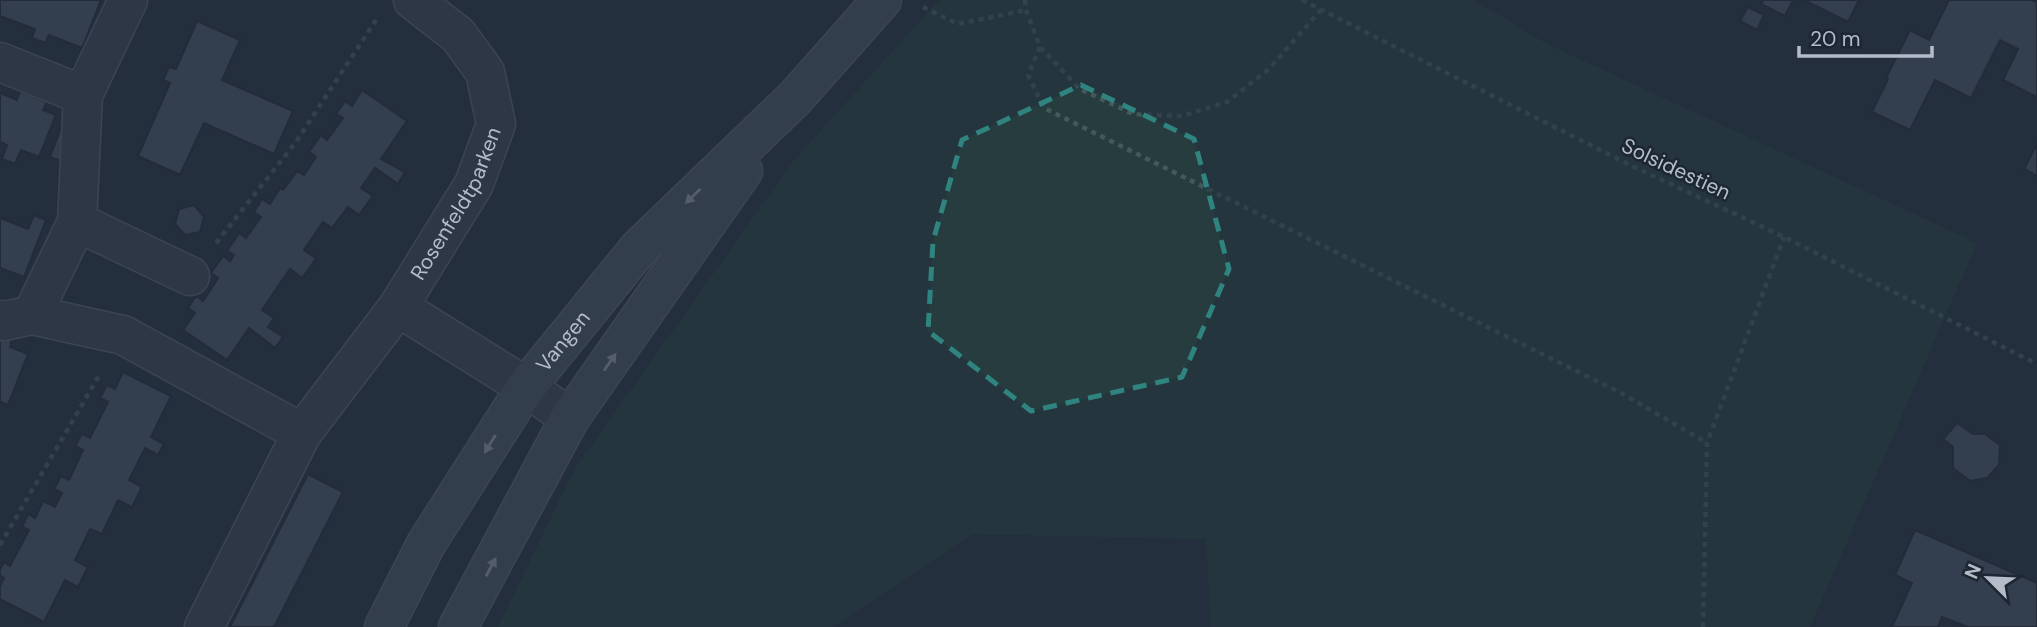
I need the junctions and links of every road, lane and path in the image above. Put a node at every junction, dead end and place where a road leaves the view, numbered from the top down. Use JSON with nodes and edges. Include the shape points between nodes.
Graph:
{"nodes":[{"id":1,"x":128,"y":0,"type":"edge"},
{"id":2,"x":882,"y":0,"type":"edge"},
{"id":3,"x":1026,"y":0,"type":"edge"},
{"id":4,"x":1302,"y":0,"type":"edge"},
{"id":5,"x":398,"y":6,"type":"edge"},
{"id":6,"x":921,"y":6,"type":"dead end"},
{"id":7,"x":1321,"y":9,"type":"junction"},
{"id":8,"x":1026,"y":10,"type":"junction"},
{"id":9,"x":1040,"y":47,"type":"junction"},
{"id":10,"x":0,"y":62,"type":"edge"},
{"id":11,"x":83,"y":95,"type":"junction"},
{"id":12,"x":795,"y":98,"type":"junction"},
{"id":13,"x":77,"y":222,"type":"junction"},
{"id":14,"x":1784,"y":237,"type":"junction"},
{"id":15,"x":190,"y":276,"type":"joint"},
{"id":16,"x":398,"y":307,"type":"junction"},
{"id":17,"x":16,"y":318,"type":"edge"},
{"id":18,"x":123,"y":335,"type":"junction"},
{"id":19,"x":2037,"y":364,"type":"edge"},
{"id":20,"x":526,"y":387,"type":"junction"},
{"id":21,"x":570,"y":418,"type":"junction"},
{"id":22,"x":302,"y":433,"type":"junction"},
{"id":23,"x":1707,"y":443,"type":"junction"},
{"id":24,"x":0,"y":545,"type":"edge"},
{"id":25,"x":204,"y":627,"type":"edge"},
{"id":26,"x":384,"y":627,"type":"edge"},
{"id":27,"x":458,"y":627,"type":"edge"},
{"id":28,"x":1703,"y":627,"type":"edge"}],
"edges":[{"from":1,"to":11,"type":"street"},
{"from":2,"to":12,"type":"street","name":"Vangen"},
{"from":3,"to":8,"type":"path"},
{"from":4,"to":7,"type":"path","name":"Solsidestien"},
{"from":5,"to":15,"type":"path"},
{"from":5,"to":16,"type":"street","name":"Rosenfeldtparken","via":[[458,35],[485,72],[496,124],[474,184]]},
{"from":6,"to":8,"type":"path","via":[[958,24]]},
{"from":7,"to":9,"type":"path","via":[[1269,69],[1227,102],[1182,116],[1133,114],[1080,89]]},
{"from":7,"to":14,"type":"path","name":"Solsidestien","via":[[1642,171]]},
{"from":8,"to":9,"type":"path"},
{"from":9,"to":23,"type":"path","via":[[1028,75],[1044,108],[1623,394]]},
{"from":10,"to":11,"type":"street"},
{"from":11,"to":13,"type":"street"},
{"from":12,"to":20,"type":"street","name":"Vangen","one_way":true,"via":[[639,248]]},
{"from":21,"to":12,"type":"street","name":"Vangen","one_way":true},
{"from":13,"to":15,"type":"street"},
{"from":13,"to":17,"type":"street"},
{"from":14,"to":19,"type":"path","name":"Solsidestien"},
{"from":14,"to":23,"type":"path"},
{"from":16,"to":20,"type":"street"},
{"from":16,"to":22,"type":"street","name":"Rosenfeldtparken"},
{"from":17,"to":18,"type":"street"},
{"from":18,"to":22,"type":"street"},
{"from":18,"to":24,"type":"path"},
{"from":20,"to":21,"type":"street"},
{"from":20,"to":26,"type":"street","name":"Vangen","one_way":true,"via":[[426,544]]},
{"from":27,"to":21,"type":"street","name":"Vangen","one_way":true},
{"from":22,"to":25,"type":"street","name":"Rosenfeldtparken"},
{"from":23,"to":28,"type":"path"}]}
